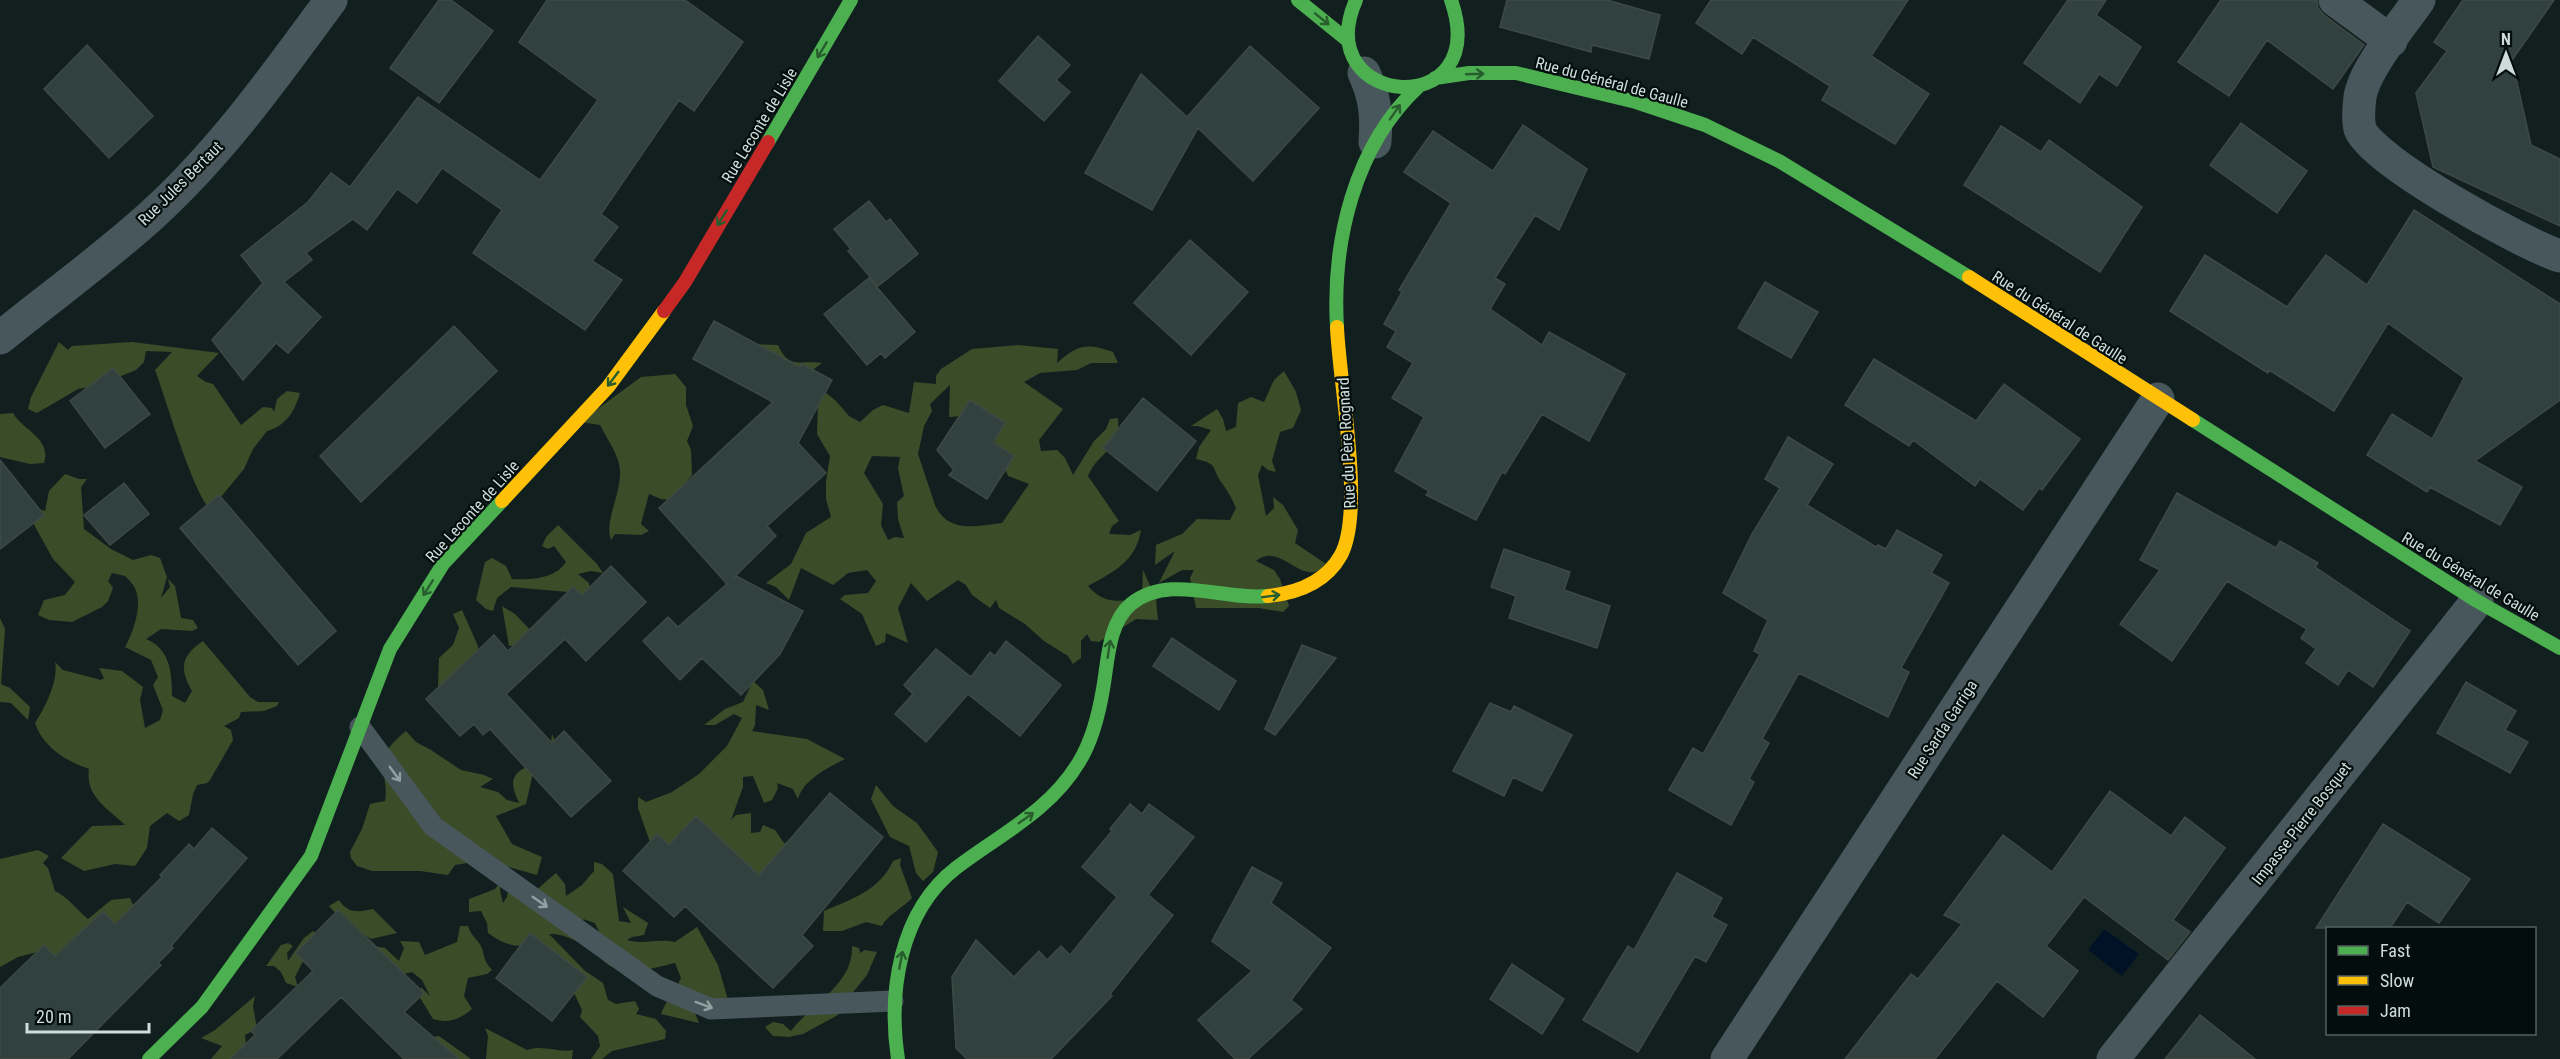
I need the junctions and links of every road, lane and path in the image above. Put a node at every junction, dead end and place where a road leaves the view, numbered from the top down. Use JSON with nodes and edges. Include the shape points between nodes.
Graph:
{"nodes":[{"id":1,"x":331,"y":0,"type":"edge"},
{"id":2,"x":852,"y":0,"type":"edge"},
{"id":3,"x":1298,"y":0,"type":"edge"},
{"id":4,"x":1356,"y":0,"type":"edge"},
{"id":5,"x":1451,"y":0,"type":"edge"},
{"id":6,"x":2335,"y":0,"type":"edge"},
{"id":7,"x":2419,"y":0,"type":"edge"},
{"id":8,"x":1459,"y":24,"type":"junction"},
{"id":9,"x":1346,"y":39,"type":"junction"},
{"id":10,"x":1474,"y":39,"type":"dead end"},
{"id":11,"x":2391,"y":41,"type":"junction"},
{"id":12,"x":1498,"y":60,"type":"dead end"},
{"id":13,"x":1364,"y":73,"type":"junction"},
{"id":14,"x":1516,"y":73,"type":"junction"},
{"id":15,"x":1435,"y":78,"type":"junction"},
{"id":16,"x":1419,"y":86,"type":"junction"},
{"id":17,"x":1375,"y":142,"type":"junction"},
{"id":18,"x":2560,"y":256,"type":"edge"},
{"id":19,"x":0,"y":338,"type":"edge"},
{"id":20,"x":2158,"y":399,"type":"junction"},
{"id":21,"x":2477,"y":601,"type":"junction"},
{"id":22,"x":2560,"y":648,"type":"edge"},
{"id":23,"x":360,"y":727,"type":"junction"},
{"id":24,"x":893,"y":1001,"type":"junction"},
{"id":25,"x":2127,"y":1054,"type":"edge"},
{"id":26,"x":149,"y":1059,"type":"edge"},
{"id":27,"x":898,"y":1059,"type":"edge"},
{"id":28,"x":1727,"y":1059,"type":"edge"}],
"edges":[{"from":1,"to":19,"type":"street","name":"Rue Jules Bertaut","via":[[260,97],[208,159],[153,215]]},
{"from":2,"to":23,"type":"street","name":"Rue Leconte de Lisle","one_way":true,"via":[[685,282],[608,387],[443,564],[390,650]]},
{"from":3,"to":9,"type":"street","one_way":true},
{"from":4,"to":9,"type":"street","via":[[1346,23]]},
{"from":5,"to":8,"type":"street"},
{"from":6,"to":11,"type":"street"},
{"from":7,"to":11,"type":"street"},
{"from":8,"to":10,"type":"street"},
{"from":8,"to":15,"type":"street","via":[[1455,54]]},
{"from":9,"to":13,"type":"street"},
{"from":11,"to":18,"type":"street","via":[[2364,80],[2360,98],[2361,130],[2374,148],[2437,192]]},
{"from":12,"to":14,"type":"street","name":"Rue du Général de Gaulle"},
{"from":13,"to":16,"type":"street","via":[[1390,86]]},
{"from":13,"to":17,"type":"street","name":"Rue du Père Rognard","via":[[1377,113]]},
{"from":15,"to":14,"type":"street","name":"Rue du Général de Gaulle","one_way":true},
{"from":14,"to":20,"type":"street","name":"Rue du Général de Gaulle","via":[[1635,102],[1705,125],[1779,161]]},
{"from":15,"to":16,"type":"street"},
{"from":17,"to":16,"type":"street","name":"Rue du Père Rognard","one_way":true,"via":[[1404,98]]},
{"from":24,"to":17,"type":"street","name":"Rue du Père Rognard","one_way":true,"via":[[903,950],[921,908],[952,871],[1047,804],[1080,761],[1101,699],[1111,637],[1137,599],[1183,591],[1269,598],[1321,580],[1338,561],[1348,536],[1352,501],[1335,294],[1341,235]]},
{"from":20,"to":21,"type":"street","name":"Rue du Général de Gaulle"},
{"from":20,"to":28,"type":"street","name":"Rue Sarda Garriga"},
{"from":21,"to":22,"type":"street","name":"Rue du Général de Gaulle"},
{"from":21,"to":25,"type":"street","name":"Impasse Pierre Bosquet"},
{"from":23,"to":24,"type":"lane","one_way":true,"via":[[433,826],[657,986],[711,1008]]},
{"from":23,"to":26,"type":"street","name":"Rue Leconte de Lisle","via":[[311,856],[202,1007]]},
{"from":24,"to":27,"type":"street","name":"Rue du Père Rognard"}]}
